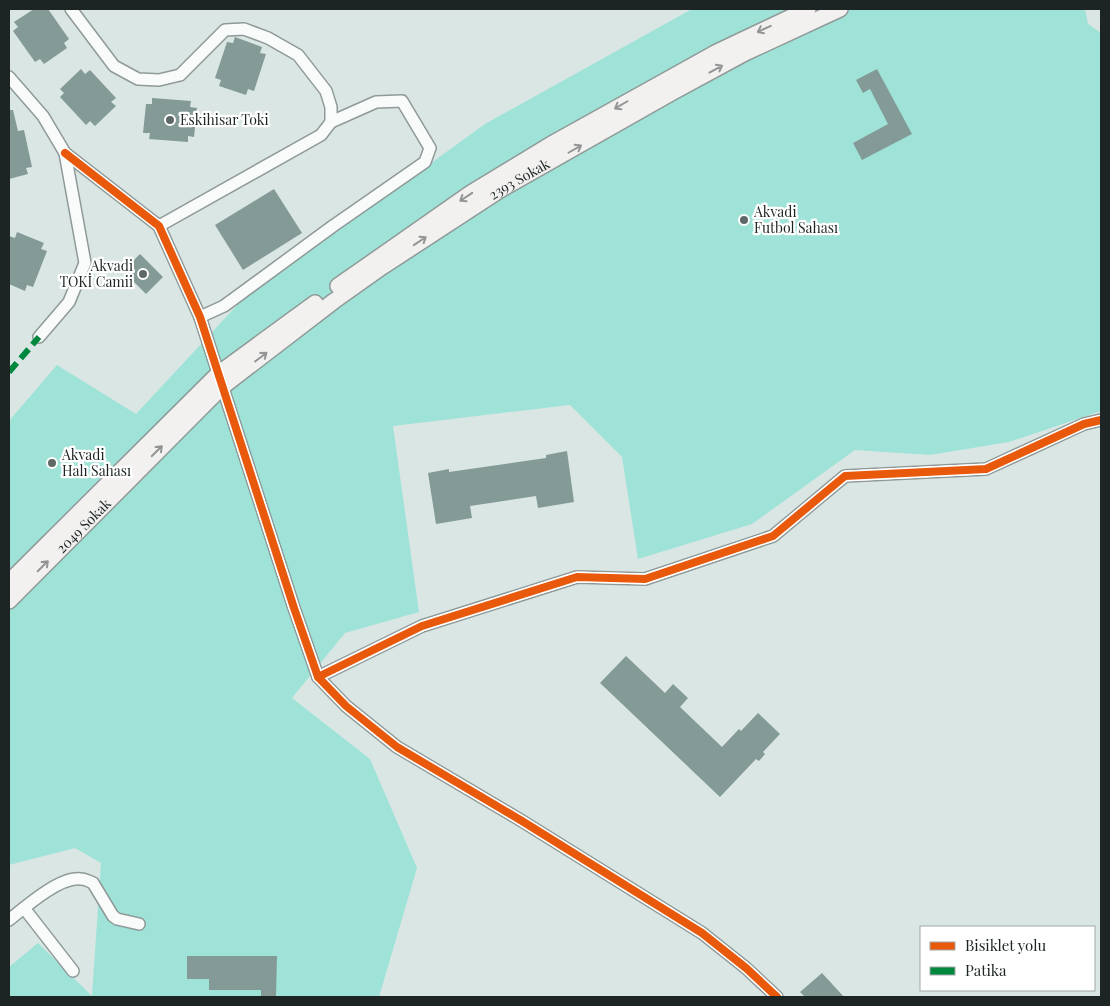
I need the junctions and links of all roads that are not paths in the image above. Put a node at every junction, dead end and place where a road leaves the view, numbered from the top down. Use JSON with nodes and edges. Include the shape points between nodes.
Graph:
{"nodes":[{"id":1,"x":71,"y":9,"type":"edge"},
{"id":2,"x":808,"y":9,"type":"edge"},
{"id":3,"x":840,"y":9,"type":"edge"},
{"id":4,"x":9,"y":77,"type":"edge"},
{"id":5,"x":331,"y":122,"type":"junction"},
{"id":6,"x":65,"y":153,"type":"junction"},
{"id":7,"x":159,"y":226,"type":"junction"},
{"id":8,"x":200,"y":317,"type":"junction"},
{"id":9,"x":39,"y":336,"type":"dead end"},
{"id":10,"x":220,"y":381,"type":"junction"},
{"id":11,"x":1101,"y":420,"type":"edge"},
{"id":12,"x":9,"y":582,"type":"edge"},
{"id":13,"x":9,"y":601,"type":"edge"},
{"id":14,"x":318,"y":677,"type":"junction"},
{"id":15,"x":24,"y":908,"type":"junction"},
{"id":16,"x":9,"y":920,"type":"edge"},
{"id":17,"x":139,"y":924,"type":"dead end"},
{"id":18,"x":72,"y":971,"type":"dead end"},
{"id":19,"x":777,"y":997,"type":"edge"}],
"edges":[{"from":1,"to":5,"type":"street","via":[[114,66],[138,79],[159,80],[180,75],[225,30],[244,29],[268,38],[298,55],[326,91]]},
{"from":2,"to":10,"type":"main road","name":"2393 Sokak","one_way":true,"via":[[715,53],[555,142],[472,193],[356,272]]},
{"from":10,"to":3,"type":"main road","name":"2393 Sokak","one_way":true,"via":[[382,267],[500,190],[745,53]]},
{"from":4,"to":6,"type":"street","via":[[44,116]]},
{"from":5,"to":7,"type":"street","via":[[321,135]]},
{"from":5,"to":8,"type":"street","via":[[376,102],[402,101],[430,148],[425,162],[224,306]]},
{"from":6,"to":7,"type":"street"},
{"from":6,"to":9,"type":"street","via":[[85,263],[69,302]]},
{"from":7,"to":8,"type":"street"},
{"from":8,"to":10,"type":"street"},
{"from":10,"to":12,"type":"main road","name":"2049 Sokak"},
{"from":13,"to":10,"type":"main road","name":"2049 Sokak","one_way":true},
{"from":10,"to":14,"type":"street"},
{"from":11,"to":14,"type":"street","via":[[1084,424],[986,469],[845,476],[773,536],[645,579],[577,577],[422,626]]},
{"from":14,"to":19,"type":"street","via":[[346,706],[398,747],[702,933]]},
{"from":15,"to":16,"type":"street"},
{"from":15,"to":17,"type":"street","via":[[49,890],[69,880],[80,879],[92,883],[113,916]]},
{"from":15,"to":18,"type":"street"}]}
